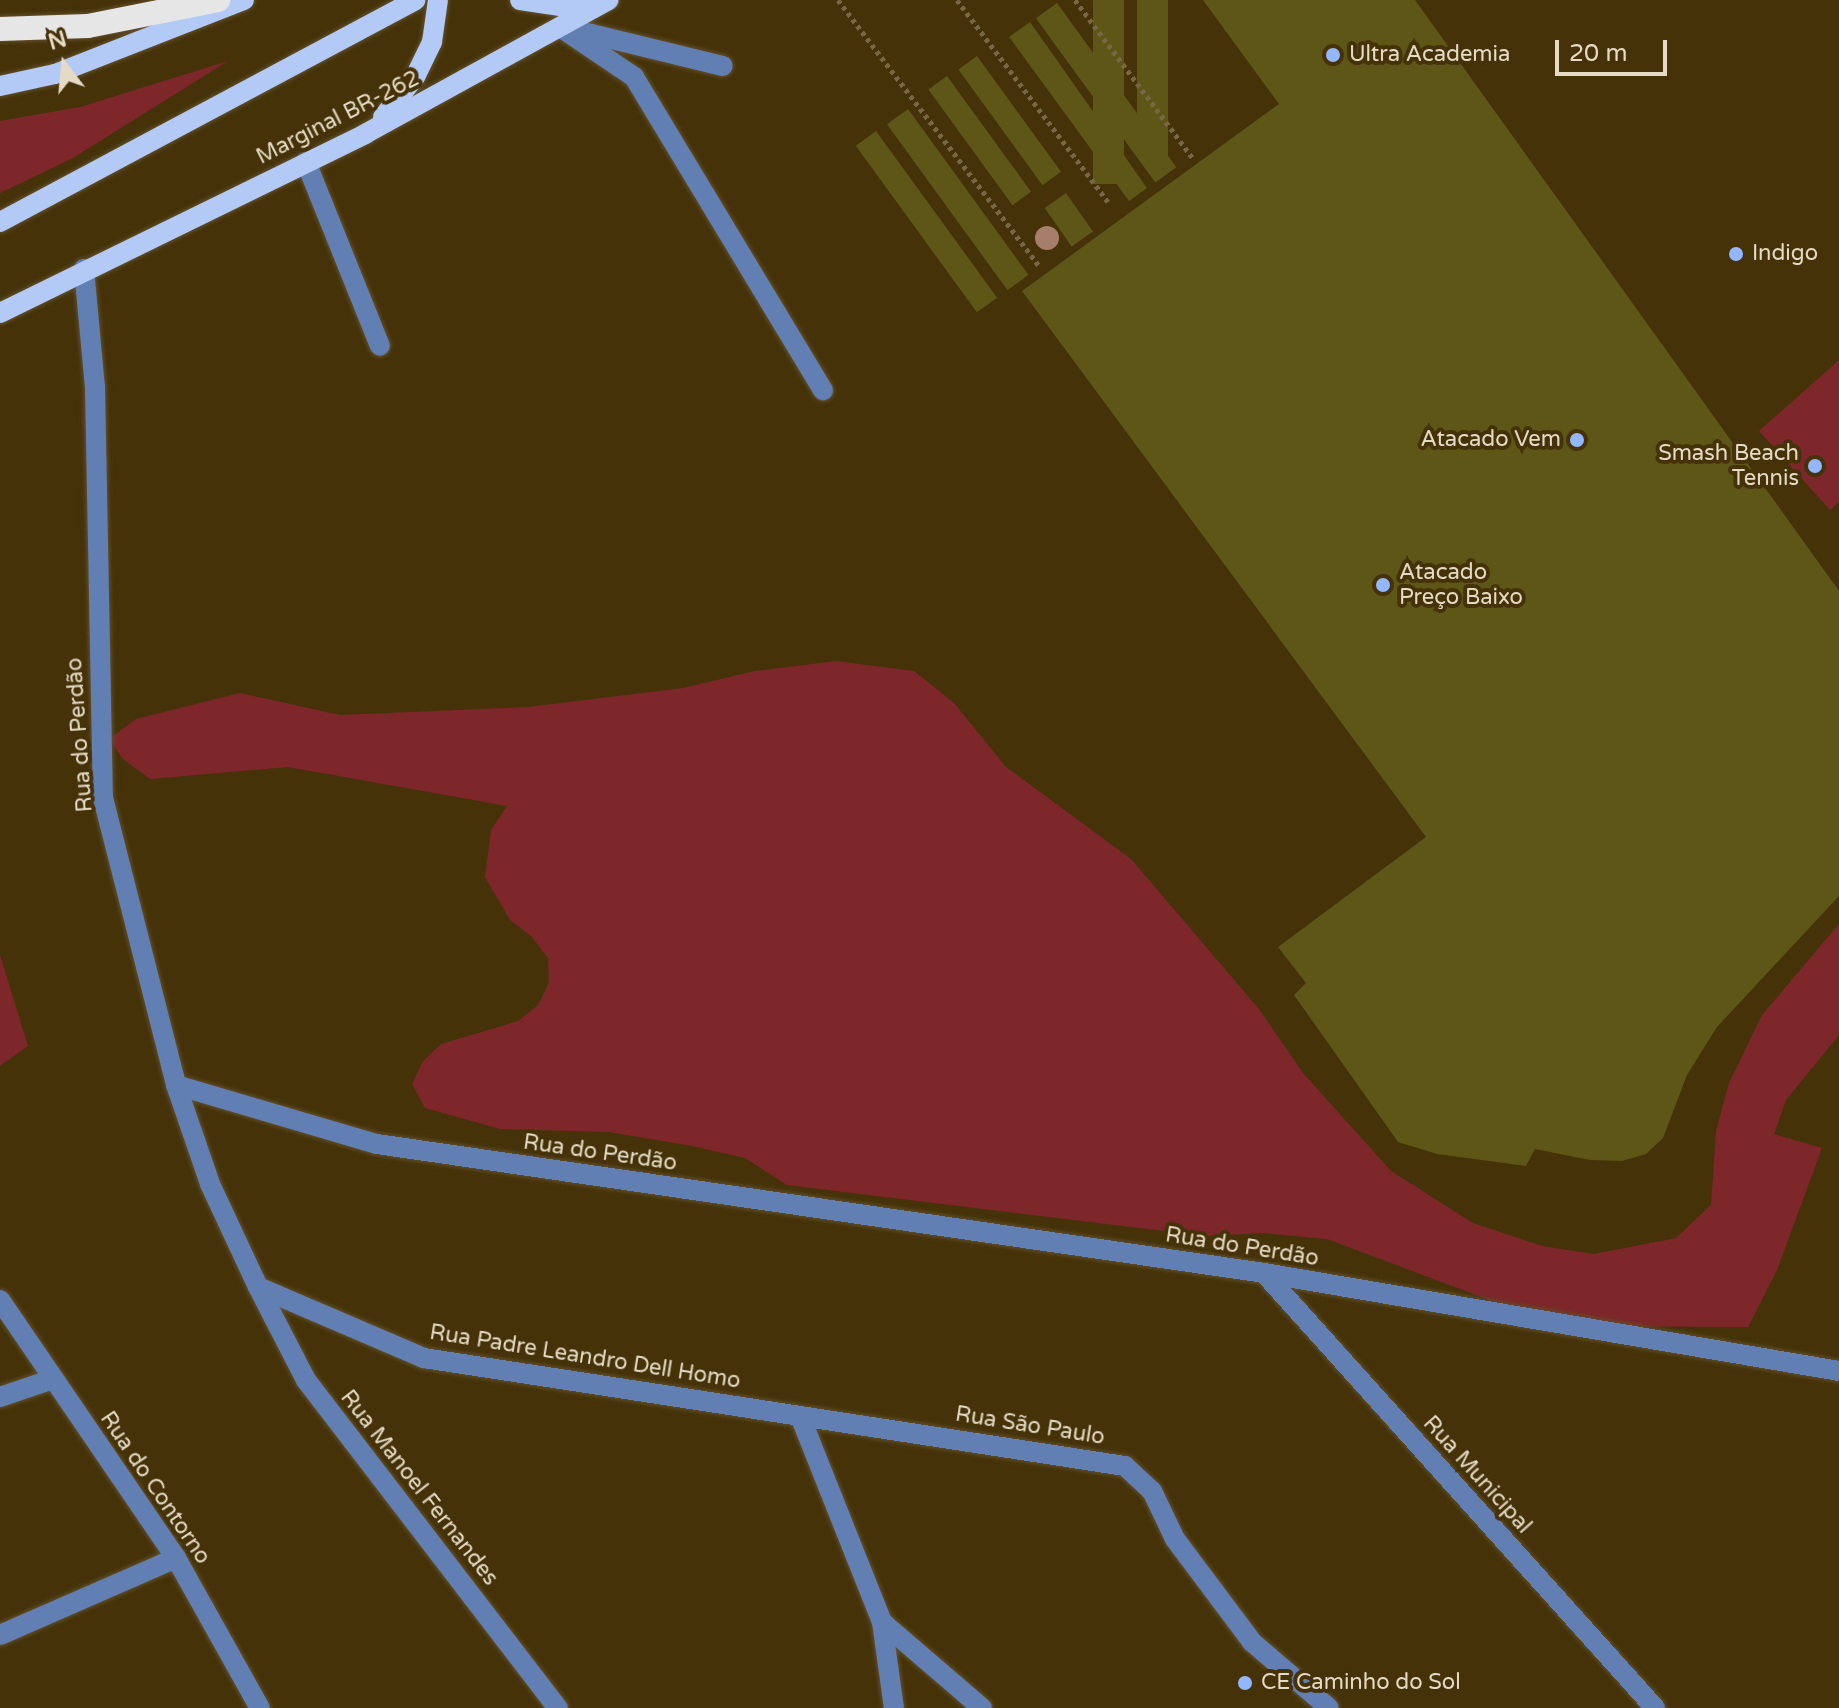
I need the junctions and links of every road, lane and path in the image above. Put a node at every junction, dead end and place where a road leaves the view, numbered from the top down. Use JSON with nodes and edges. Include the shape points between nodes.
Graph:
{"nodes":[{"id":1,"x":218,"y":0,"type":"edge"},
{"id":2,"x":244,"y":0,"type":"edge"},
{"id":3,"x":415,"y":0,"type":"edge"},
{"id":4,"x":438,"y":0,"type":"edge"},
{"id":5,"x":520,"y":0,"type":"edge"},
{"id":6,"x":602,"y":0,"type":"edge"},
{"id":7,"x":609,"y":0,"type":"edge"},
{"id":8,"x":838,"y":0,"type":"edge"},
{"id":9,"x":957,"y":0,"type":"edge"},
{"id":10,"x":1075,"y":0,"type":"edge"},
{"id":11,"x":560,"y":27,"type":"junction"},
{"id":12,"x":0,"y":29,"type":"edge"},
{"id":13,"x":723,"y":66,"type":"dead end"},
{"id":14,"x":0,"y":86,"type":"edge"},
{"id":15,"x":365,"y":134,"type":"junction"},
{"id":16,"x":1192,"y":157,"type":"dead end"},
{"id":17,"x":306,"y":162,"type":"junction"},
{"id":18,"x":1108,"y":202,"type":"dead end"},
{"id":19,"x":0,"y":222,"type":"edge"},
{"id":20,"x":1040,"y":267,"type":"dead end"},
{"id":21,"x":84,"y":269,"type":"junction"},
{"id":22,"x":0,"y":313,"type":"edge"},
{"id":23,"x":380,"y":346,"type":"dead end"},
{"id":24,"x":823,"y":390,"type":"dead end"},
{"id":25,"x":176,"y":1085,"type":"junction"},
{"id":26,"x":1264,"y":1273,"type":"junction"},
{"id":27,"x":258,"y":1287,"type":"junction"},
{"id":28,"x":0,"y":1300,"type":"edge"},
{"id":29,"x":1839,"y":1371,"type":"edge"},
{"id":30,"x":53,"y":1379,"type":"junction"},
{"id":31,"x":0,"y":1397,"type":"edge"},
{"id":32,"x":800,"y":1416,"type":"junction"},
{"id":33,"x":176,"y":1558,"type":"junction"},
{"id":34,"x":882,"y":1622,"type":"junction"},
{"id":35,"x":0,"y":1635,"type":"edge"},
{"id":36,"x":260,"y":1708,"type":"edge"},
{"id":37,"x":558,"y":1708,"type":"edge"},
{"id":38,"x":894,"y":1708,"type":"edge"},
{"id":39,"x":982,"y":1708,"type":"edge"},
{"id":40,"x":1329,"y":1708,"type":"edge"},
{"id":41,"x":1655,"y":1708,"type":"edge"}],
"edges":[{"from":1,"to":12,"type":"highway","via":[[88,26]]},
{"from":2,"to":14,"type":"main road","via":[[70,69]]},
{"from":3,"to":19,"type":"main road"},
{"from":4,"to":15,"type":"main road","via":[[432,42],[415,77]]},
{"from":5,"to":6,"type":"main road","via":[[573,8]]},
{"from":7,"to":11,"type":"main road","name":"Marginal BR-262"},
{"from":8,"to":20,"type":"path"},
{"from":9,"to":18,"type":"path"},
{"from":10,"to":16,"type":"path"},
{"from":11,"to":13,"type":"street"},
{"from":11,"to":15,"type":"main road","name":"Marginal BR-262"},
{"from":11,"to":24,"type":"street","via":[[634,77]]},
{"from":15,"to":17,"type":"main road","name":"Marginal BR-262"},
{"from":17,"to":21,"type":"main road","name":"Marginal BR-262"},
{"from":17,"to":23,"type":"street"},
{"from":21,"to":22,"type":"main road","name":"Marginal BR-262"},
{"from":21,"to":25,"type":"street","name":"Rua do Perdão","via":[[95,387],[103,798]]},
{"from":25,"to":26,"type":"street","name":"Rua do Perdão","via":[[377,1144]]},
{"from":25,"to":27,"type":"street","via":[[210,1184]]},
{"from":26,"to":29,"type":"street","name":"Rua do Perdão"},
{"from":26,"to":41,"type":"street","name":"Rua Municipal"},
{"from":27,"to":32,"type":"street","name":"Rua Padre Leandro Dell Homo","via":[[424,1358]]},
{"from":27,"to":37,"type":"street","name":"Rua Manoel Fernandes","via":[[306,1380]]},
{"from":28,"to":30,"type":"street","name":"Rua do Contorno"},
{"from":30,"to":31,"type":"street"},
{"from":30,"to":33,"type":"street","name":"Rua do Contorno"},
{"from":32,"to":34,"type":"street"},
{"from":32,"to":40,"type":"street","name":"Rua São Paulo","via":[[1125,1466],[1152,1491],[1192,1564],[1252,1642]]},
{"from":33,"to":35,"type":"street"},
{"from":33,"to":36,"type":"street","name":"Rua do Contorno"},
{"from":34,"to":38,"type":"street"},
{"from":34,"to":39,"type":"street"}]}
